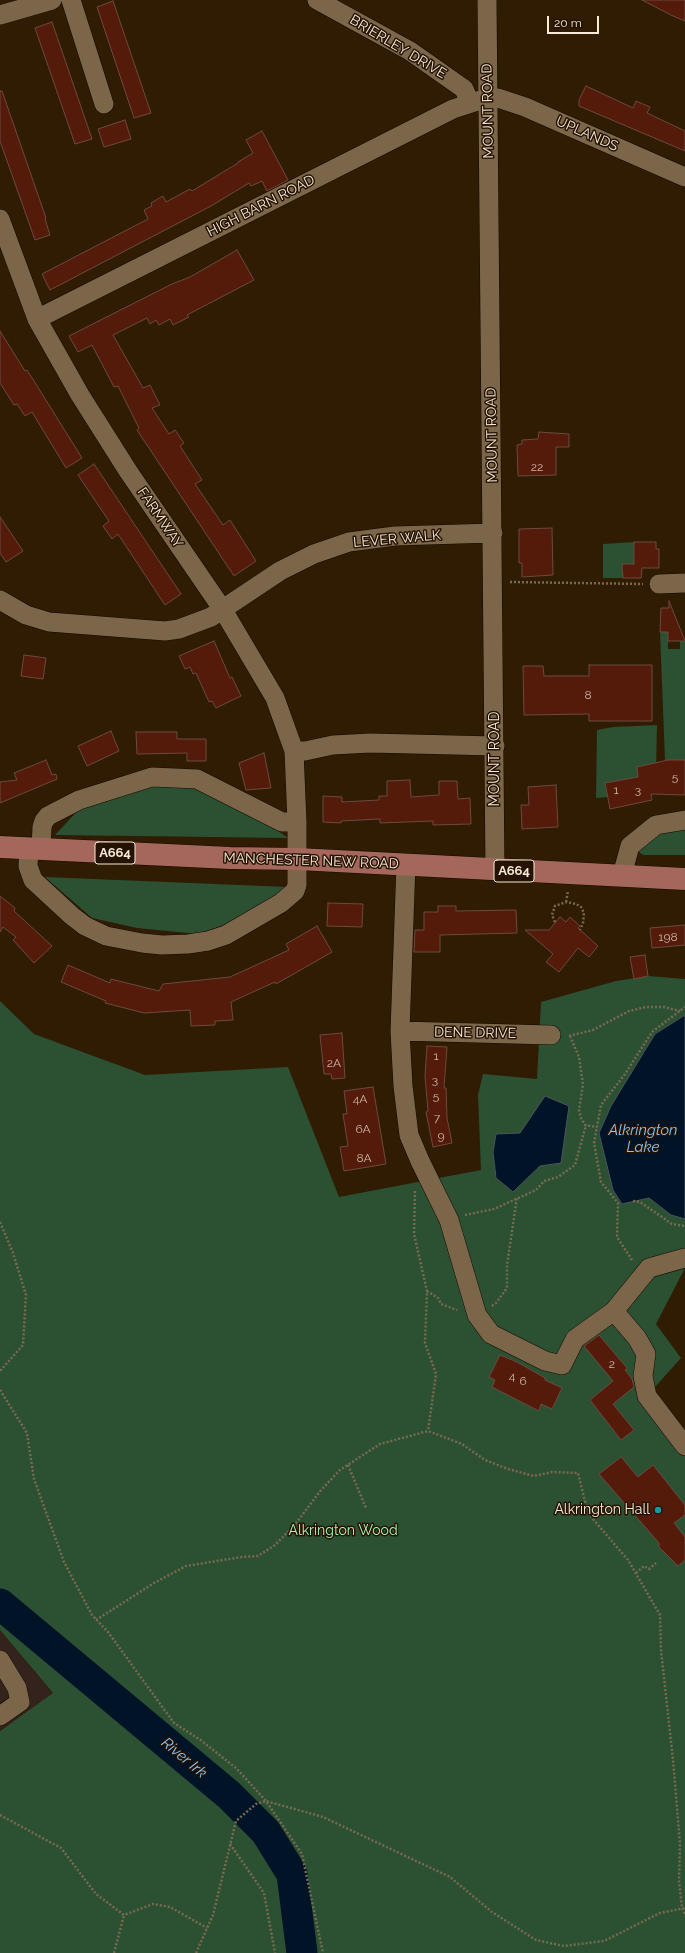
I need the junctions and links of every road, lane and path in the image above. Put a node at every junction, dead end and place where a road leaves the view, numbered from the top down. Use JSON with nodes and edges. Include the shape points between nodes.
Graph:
{"nodes":[{"id":1,"x":52,"y":0,"type":"edge"},
{"id":2,"x":70,"y":0,"type":"edge"},
{"id":3,"x":317,"y":0,"type":"edge"},
{"id":4,"x":487,"y":0,"type":"edge"},
{"id":5,"x":0,"y":15,"type":"edge"},
{"id":6,"x":479,"y":101,"type":"junction"},
{"id":7,"x":104,"y":104,"type":"dead end"},
{"id":8,"x":685,"y":177,"type":"edge"},
{"id":9,"x":0,"y":219,"type":"edge"},
{"id":10,"x":37,"y":319,"type":"junction"},
{"id":11,"x":493,"y":533,"type":"junction"},
{"id":12,"x":493,"y":582,"type":"junction"},
{"id":13,"x":685,"y":583,"type":"edge"},
{"id":14,"x":659,"y":584,"type":"joint"},
{"id":15,"x":0,"y":600,"type":"edge"},
{"id":16,"x":223,"y":610,"type":"junction"},
{"id":17,"x":495,"y":746,"type":"junction"},
{"id":18,"x":294,"y":751,"type":"junction"},
{"id":19,"x":685,"y":820,"type":"edge"},
{"id":20,"x":297,"y":822,"type":"junction"},
{"id":21,"x":0,"y":847,"type":"edge"},
{"id":22,"x":35,"y":848,"type":"junction"},
{"id":23,"x":298,"y":859,"type":"junction"},
{"id":24,"x":406,"y":864,"type":"junction"},
{"id":25,"x":495,"y":870,"type":"junction"},
{"id":26,"x":622,"y":875,"type":"junction"},
{"id":27,"x":685,"y":879,"type":"edge"},
{"id":28,"x":568,"y":892,"type":"dead end"},
{"id":29,"x":566,"y":902,"type":"junction"},
{"id":30,"x":555,"y":922,"type":"dead end"},
{"id":31,"x":580,"y":930,"type":"dead end"},
{"id":32,"x":685,"y":1007,"type":"edge"},
{"id":33,"x":680,"y":1011,"type":"junction"},
{"id":34,"x":400,"y":1031,"type":"junction"},
{"id":35,"x":551,"y":1035,"type":"dead end"},
{"id":36,"x":586,"y":1125,"type":"junction"},
{"id":37,"x":597,"y":1127,"type":"junction"},
{"id":38,"x":414,"y":1196,"type":"dead end"},
{"id":39,"x":517,"y":1197,"type":"junction"},
{"id":40,"x":633,"y":1201,"type":"dead end"},
{"id":41,"x":449,"y":1220,"type":"junction"},
{"id":42,"x":0,"y":1222,"type":"edge"},
{"id":43,"x":685,"y":1226,"type":"edge"},
{"id":44,"x":685,"y":1258,"type":"edge"},
{"id":45,"x":649,"y":1268,"type":"junction"},
{"id":46,"x":427,"y":1291,"type":"junction"},
{"id":47,"x":614,"y":1311,"type":"junction"},
{"id":48,"x":477,"y":1315,"type":"junction"},
{"id":49,"x":0,"y":1371,"type":"edge"},
{"id":50,"x":0,"y":1390,"type":"edge"},
{"id":51,"x":428,"y":1431,"type":"junction"},
{"id":52,"x":685,"y":1446,"type":"edge"},
{"id":53,"x":348,"y":1465,"type":"junction"},
{"id":54,"x":366,"y":1508,"type":"dead end"},
{"id":55,"x":656,"y":1563,"type":"dead end"},
{"id":56,"x":636,"y":1573,"type":"junction"},
{"id":57,"x":96,"y":1620,"type":"junction"},
{"id":58,"x":0,"y":1660,"type":"edge"},
{"id":59,"x":0,"y":1716,"type":"edge"},
{"id":60,"x":266,"y":1801,"type":"junction"},
{"id":61,"x":0,"y":1814,"type":"edge"},
{"id":62,"x":230,"y":1844,"type":"junction"},
{"id":63,"x":684,"y":1908,"type":"edge"},
{"id":64,"x":685,"y":1914,"type":"edge"},
{"id":65,"x":124,"y":1915,"type":"junction"},
{"id":66,"x":207,"y":1928,"type":"junction"},
{"id":67,"x":114,"y":1953,"type":"edge"},
{"id":68,"x":196,"y":1953,"type":"edge"},
{"id":69,"x":275,"y":1953,"type":"edge"},
{"id":70,"x":323,"y":1953,"type":"edge"}],
"edges":[{"from":1,"to":5,"type":"street"},
{"from":2,"to":7,"type":"street"},
{"from":3,"to":6,"type":"street","name":"BRIERLEY DRIVE","via":[[410,51]]},
{"from":4,"to":6,"type":"street","name":"MOUNT ROAD"},
{"from":6,"to":8,"type":"street","name":"UPLANDS","via":[[498,98],[526,107]]},
{"from":6,"to":10,"type":"street","name":"HIGH BARN ROAD","via":[[453,109]]},
{"from":6,"to":11,"type":"street","name":"MOUNT ROAD"},
{"from":9,"to":10,"type":"street","name":"FARMWAY"},
{"from":10,"to":16,"type":"street","name":"FARMWAY","via":[[80,395],[128,471]]},
{"from":11,"to":12,"type":"street","name":"MOUNT ROAD"},
{"from":11,"to":16,"type":"street","name":"LEVER WALK","via":[[395,536],[349,542],[314,554],[280,571]]},
{"from":12,"to":14,"type":"path"},
{"from":12,"to":17,"type":"street","name":"MOUNT ROAD"},
{"from":13,"to":14,"type":"street"},
{"from":15,"to":16,"type":"street","name":"LEVER WALK","via":[[26,615],[48,622],[145,631],[180,629]]},
{"from":16,"to":18,"type":"street","name":"FARMWAY","via":[[275,698]]},
{"from":17,"to":18,"type":"street","via":[[370,743]]},
{"from":17,"to":25,"type":"street","name":"MOUNT ROAD"},
{"from":18,"to":20,"type":"street","name":"FARMWAY"},
{"from":19,"to":26,"type":"street","via":[[656,825],[630,846]]},
{"from":20,"to":22,"type":"street","name":"FARMWAY","via":[[282,822],[197,779],[152,777],[79,800],[48,816]]},
{"from":20,"to":23,"type":"street","name":"FARMWAY"},
{"from":21,"to":22,"type":"main road","name":"MANCHESTER NEW ROAD","number":"A664"},
{"from":22,"to":23,"type":"main road","name":"MANCHESTER NEW ROAD","number":"A664"},
{"from":22,"to":23,"type":"street","name":"FARMWAY","via":[[29,870],[34,880],[85,926],[106,936],[162,945],[208,941],[226,935],[270,910],[295,891]]},
{"from":23,"to":24,"type":"main road","name":"MANCHESTER NEW ROAD"},
{"from":24,"to":25,"type":"main road","name":"MANCHESTER NEW ROAD","number":"A664"},
{"from":24,"to":34,"type":"street"},
{"from":25,"to":26,"type":"main road","name":"MANCHESTER NEW ROAD","number":"A664"},
{"from":26,"to":27,"type":"main road","number":"A664"},
{"from":28,"to":29,"type":"path"},
{"from":29,"to":30,"type":"path","via":[[553,909]]},
{"from":29,"to":31,"type":"path","via":[[581,907],[584,917]]},
{"from":32,"to":33,"type":"path"},
{"from":33,"to":36,"type":"path","via":[[664,1007],[646,1007],[629,1011],[593,1030],[570,1036],[579,1057],[583,1084],[579,1110]]},
{"from":33,"to":37,"type":"path","via":[[652,1032],[625,1074],[600,1105]]},
{"from":34,"to":35,"type":"street","name":"DENE DRIVE"},
{"from":34,"to":41,"type":"street","via":[[409,1134]]},
{"from":36,"to":37,"type":"path"},
{"from":36,"to":39,"type":"path","via":[[575,1165],[558,1177],[544,1181],[536,1190]]},
{"from":37,"to":45,"type":"path","via":[[594,1143],[601,1182],[618,1203],[617,1237],[633,1260]]},
{"from":38,"to":46,"type":"path","via":[[414,1234]]},
{"from":39,"to":41,"type":"path","via":[[494,1209]]},
{"from":39,"to":48,"type":"path","via":[[507,1265],[507,1288],[496,1303]]},
{"from":40,"to":43,"type":"path","via":[[640,1202],[672,1224]]},
{"from":41,"to":48,"type":"street"},
{"from":42,"to":49,"type":"path","via":[[13,1252],[26,1295],[23,1345]]},
{"from":44,"to":45,"type":"street"},
{"from":45,"to":47,"type":"street"},
{"from":46,"to":48,"type":"path","via":[[438,1298],[441,1304],[473,1316]]},
{"from":46,"to":51,"type":"path","via":[[425,1343],[436,1374]]},
{"from":47,"to":48,"type":"street","via":[[575,1339],[562,1365],[545,1361],[491,1334]]},
{"from":47,"to":52,"type":"street","via":[[637,1338],[646,1354],[643,1376],[647,1396]]},
{"from":50,"to":57,"type":"path","via":[[27,1433],[34,1479],[62,1556]]},
{"from":51,"to":53,"type":"path","via":[[380,1444]]},
{"from":51,"to":56,"type":"path","via":[[462,1444],[485,1460],[508,1469],[534,1476],[557,1472],[578,1473],[592,1518]]},
{"from":53,"to":54,"type":"path"},
{"from":53,"to":57,"type":"path","via":[[321,1490],[294,1526],[276,1544],[258,1556],[186,1566]]},
{"from":55,"to":56,"type":"path","via":[[649,1569],[644,1566]]},
{"from":56,"to":63,"type":"path","via":[[660,1615],[661,1650],[680,1844],[679,1881]]},
{"from":57,"to":60,"type":"path","via":[[148,1684],[174,1723],[237,1769]]},
{"from":58,"to":59,"type":"street","via":[[17,1688],[20,1702]]},
{"from":60,"to":62,"type":"path","via":[[256,1804],[236,1821]]},
{"from":60,"to":63,"type":"path","via":[[323,1817],[450,1877],[492,1912],[536,1940],[564,1946],[604,1941],[660,1913]]},
{"from":60,"to":70,"type":"path","via":[[302,1854]]},
{"from":61,"to":65,"type":"path","via":[[61,1848],[96,1894]]},
{"from":62,"to":66,"type":"path","via":[[213,1915]]},
{"from":62,"to":69,"type":"path","via":[[264,1893]]},
{"from":63,"to":64,"type":"path"},
{"from":65,"to":66,"type":"path","via":[[154,1904],[170,1907]]},
{"from":65,"to":67,"type":"path"},
{"from":66,"to":68,"type":"path"}]}
